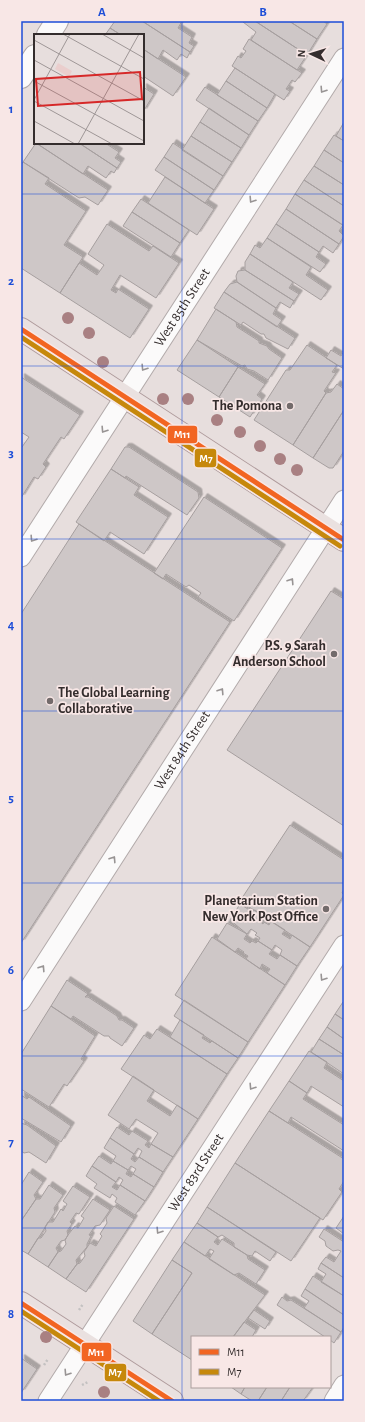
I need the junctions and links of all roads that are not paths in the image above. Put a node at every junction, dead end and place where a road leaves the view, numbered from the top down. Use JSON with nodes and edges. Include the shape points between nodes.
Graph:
{"nodes":[{"id":1,"x":57,"y":21,"type":"edge"},
{"id":2,"x":49,"y":34,"type":"edge"},
{"id":3,"x":34,"y":58,"type":"edge"},
{"id":4,"x":344,"y":58,"type":"edge"},
{"id":5,"x":21,"y":77,"type":"edge"},
{"id":6,"x":21,"y":329,"type":"edge"},
{"id":7,"x":125,"y":397,"type":"junction"},
{"id":8,"x":344,"y":500,"type":"edge"},
{"id":9,"x":326,"y":528,"type":"junction"},
{"id":10,"x":344,"y":540,"type":"edge"},
{"id":11,"x":21,"y":557,"type":"edge"},
{"id":12,"x":344,"y":945,"type":"edge"},
{"id":13,"x":21,"y":1001,"type":"edge"},
{"id":14,"x":21,"y":1303,"type":"edge"},
{"id":15,"x":85,"y":1344,"type":"junction"},
{"id":16,"x":344,"y":1385,"type":"edge"},
{"id":17,"x":48,"y":1401,"type":"edge"},
{"id":18,"x":172,"y":1401,"type":"edge"},
{"id":19,"x":334,"y":1401,"type":"edge"}],
"edges":[{"from":1,"to":2,"type":"main road"},
{"from":3,"to":5,"type":"main road"},
{"from":4,"to":7,"type":"street","name":"West 85th Street","one_way":true},
{"from":6,"to":7,"type":"main road"},
{"from":7,"to":9,"type":"main road"},
{"from":7,"to":11,"type":"street","name":"West 85th Street","one_way":true},
{"from":8,"to":9,"type":"street","name":"West 84th Street"},
{"from":9,"to":10,"type":"main road"},
{"from":13,"to":9,"type":"street","name":"West 84th Street","one_way":true},
{"from":12,"to":15,"type":"street","name":"West 83rd Street","one_way":true},
{"from":14,"to":15,"type":"main road"},
{"from":15,"to":17,"type":"street","name":"West 83rd Street","one_way":true},
{"from":15,"to":18,"type":"main road"},
{"from":16,"to":19,"type":"street"}]}
